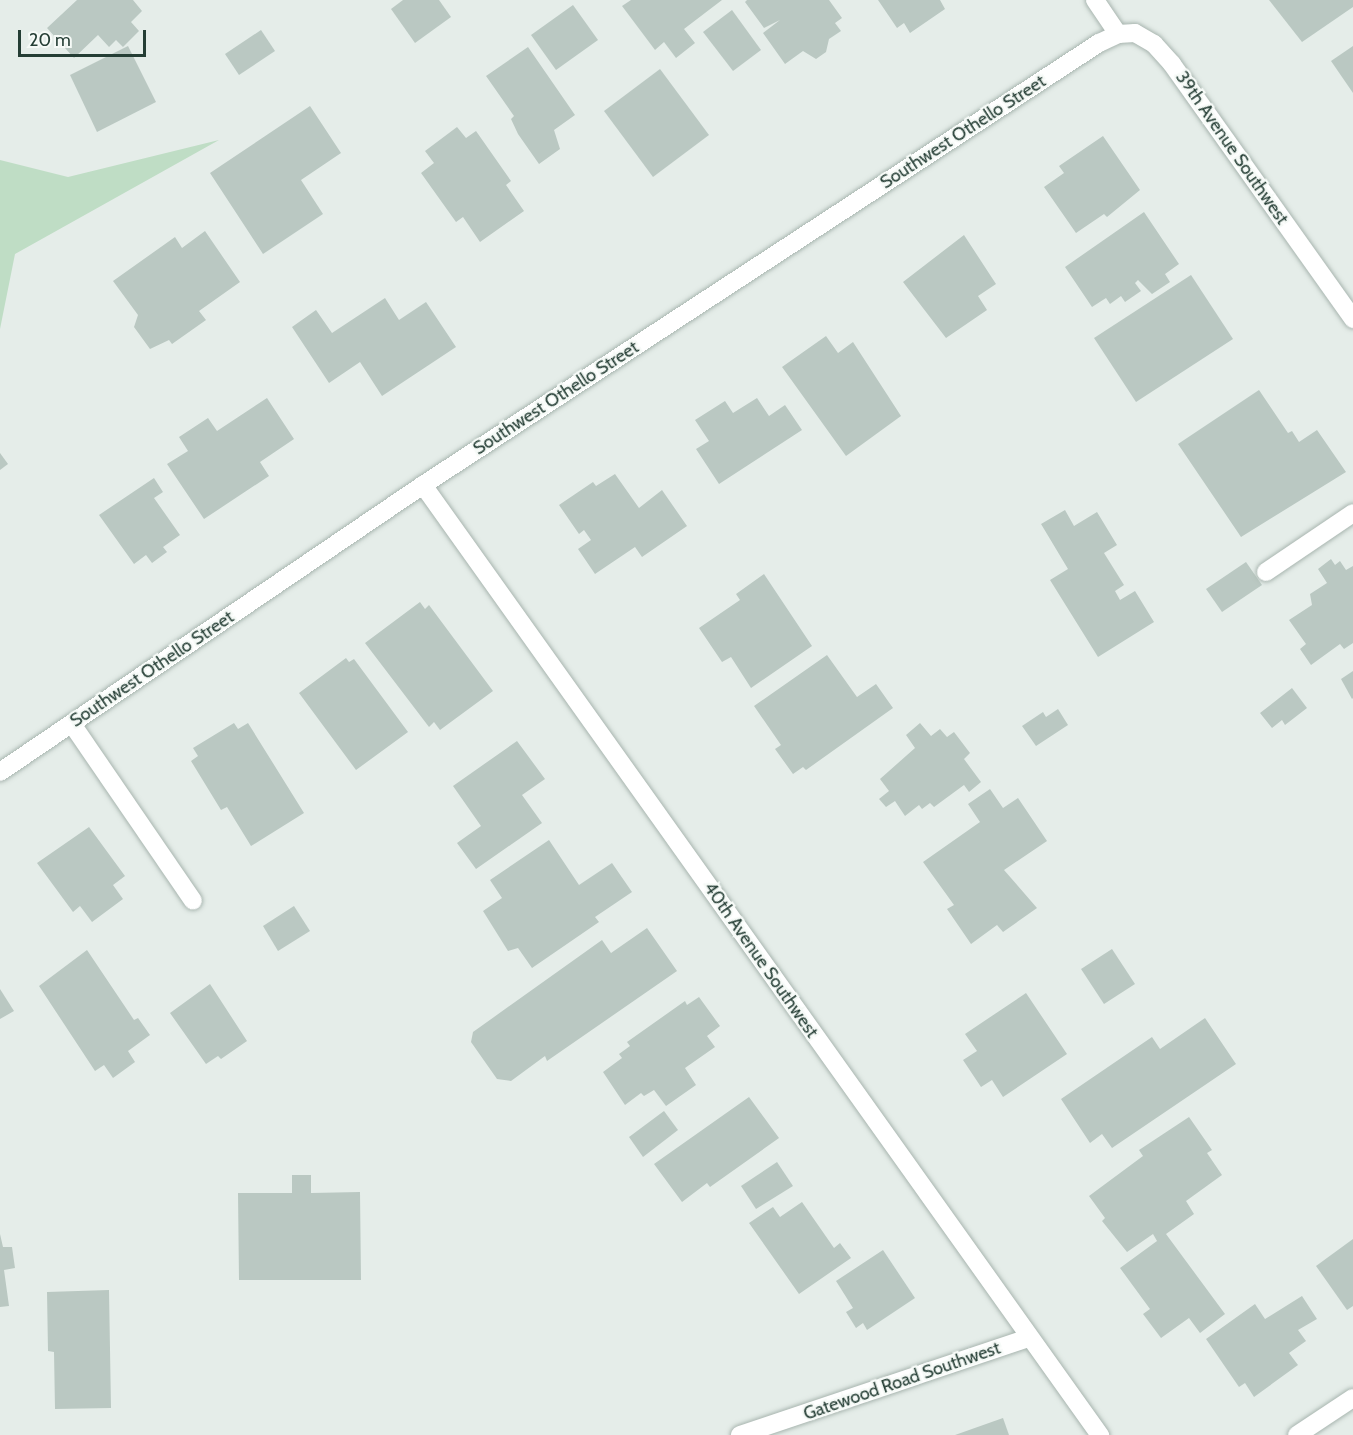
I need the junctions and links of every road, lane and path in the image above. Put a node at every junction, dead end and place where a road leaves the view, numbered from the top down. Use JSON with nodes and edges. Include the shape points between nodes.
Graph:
{"nodes":[{"id":1,"x":1095,"y":0,"type":"edge"},
{"id":2,"x":1118,"y":34,"type":"junction"},
{"id":3,"x":1353,"y":318,"type":"edge"},
{"id":4,"x":423,"y":485,"type":"junction"},
{"id":5,"x":1353,"y":513,"type":"edge"},
{"id":6,"x":1266,"y":572,"type":"dead end"},
{"id":7,"x":72,"y":724,"type":"junction"},
{"id":8,"x":0,"y":772,"type":"edge"},
{"id":9,"x":193,"y":901,"type":"dead end"},
{"id":10,"x":1029,"y":1338,"type":"junction"},
{"id":11,"x":1353,"y":1398,"type":"edge"},
{"id":12,"x":740,"y":1435,"type":"edge"},
{"id":13,"x":1100,"y":1435,"type":"edge"},
{"id":14,"x":1297,"y":1435,"type":"edge"}],
"edges":[{"from":1,"to":2,"type":"street"},
{"from":2,"to":3,"type":"street","name":"39th Avenue Southwest","via":[[1135,33],[1154,44],[1172,64]]},
{"from":2,"to":4,"type":"street","name":"Southwest Othello Street"},
{"from":4,"to":7,"type":"street","name":"Southwest Othello Street"},
{"from":4,"to":10,"type":"street","name":"40th Avenue Southwest"},
{"from":5,"to":6,"type":"street"},
{"from":7,"to":8,"type":"street","name":"Southwest Othello Street"},
{"from":7,"to":9,"type":"street"},
{"from":10,"to":12,"type":"street","name":"Gatewood Road Southwest"},
{"from":10,"to":13,"type":"street","name":"40th Avenue Southwest"},
{"from":11,"to":14,"type":"street"}]}
